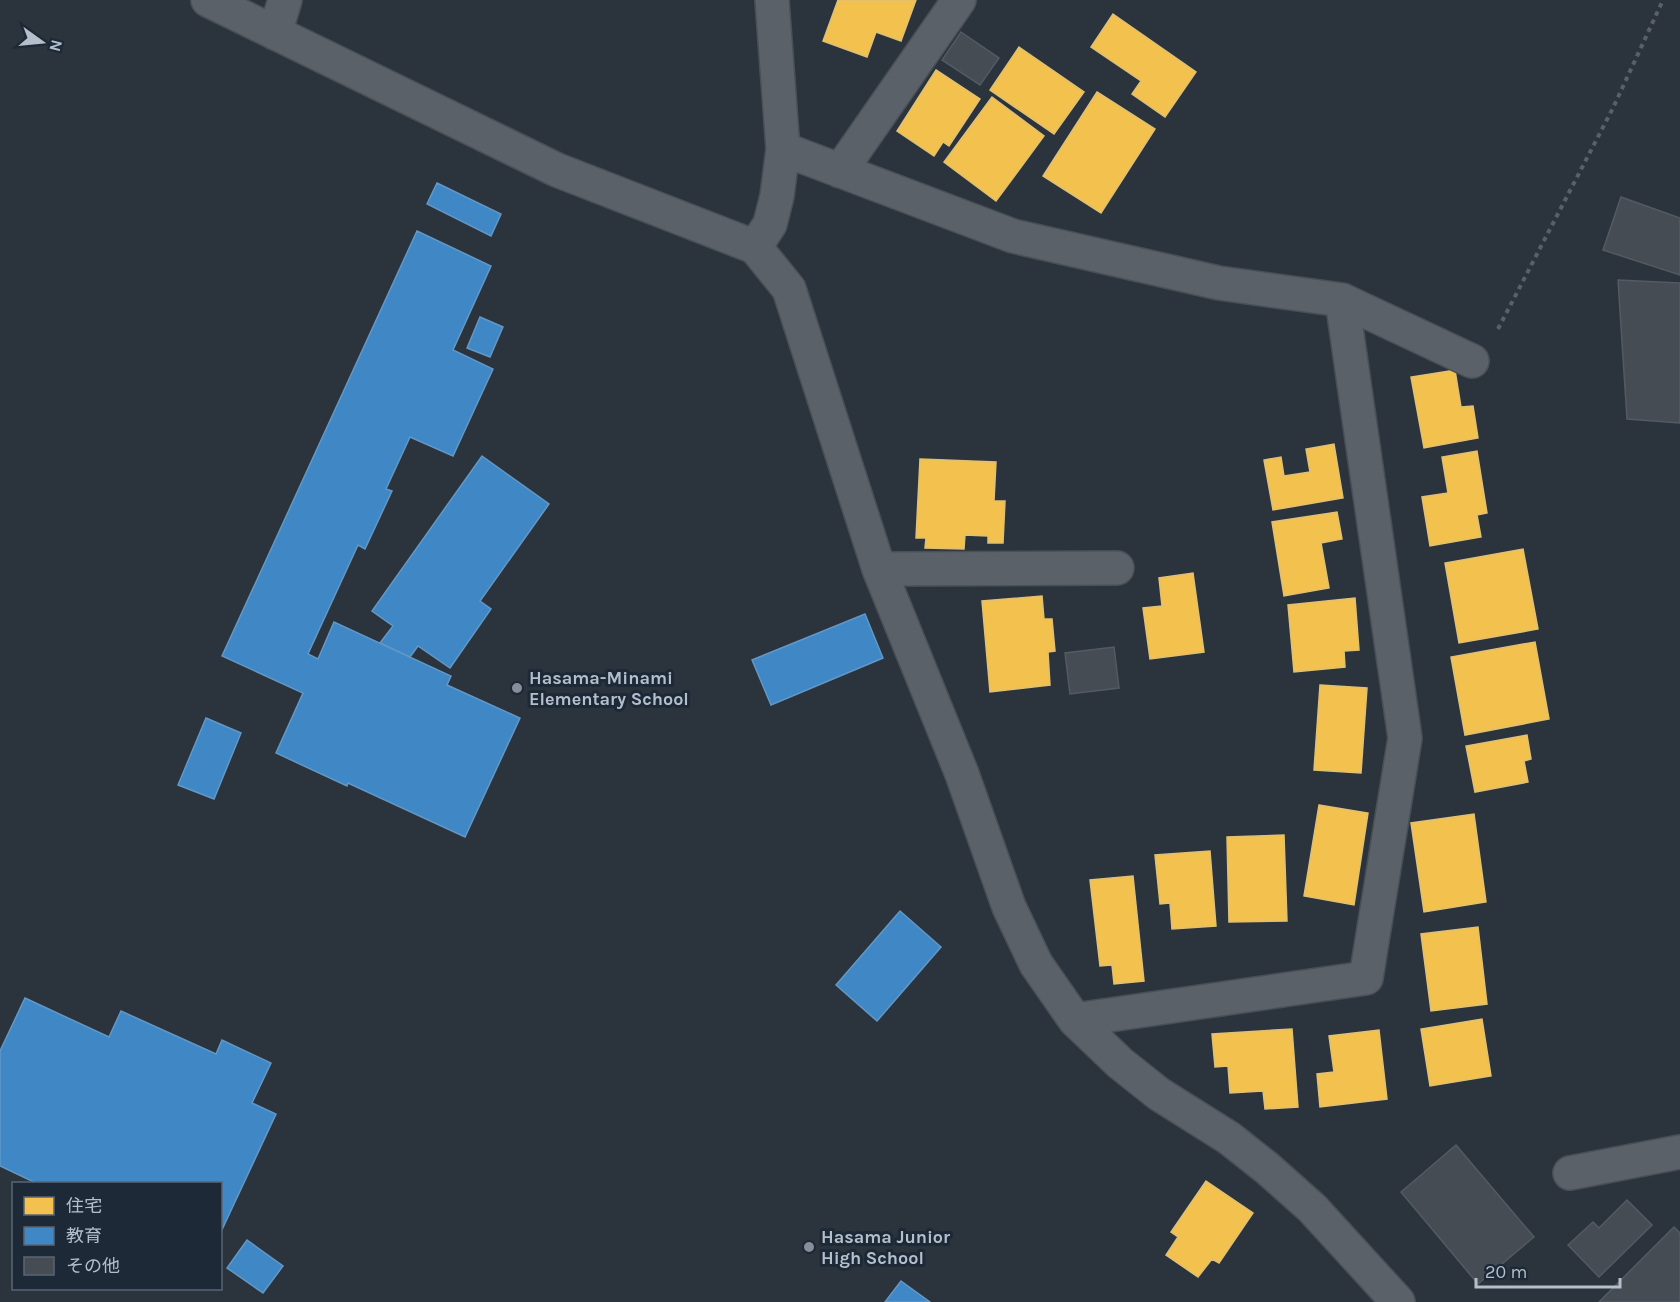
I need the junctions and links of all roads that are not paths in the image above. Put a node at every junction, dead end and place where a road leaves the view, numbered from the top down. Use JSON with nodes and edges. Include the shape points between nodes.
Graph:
{"nodes":[{"id":1,"x":208,"y":0,"type":"edge"},
{"id":2,"x":285,"y":0,"type":"edge"},
{"id":3,"x":772,"y":0,"type":"edge"},
{"id":4,"x":959,"y":0,"type":"edge"},
{"id":5,"x":275,"y":33,"type":"junction"},
{"id":6,"x":783,"y":149,"type":"junction"},
{"id":7,"x":840,"y":171,"type":"junction"},
{"id":8,"x":755,"y":247,"type":"junction"},
{"id":9,"x":1342,"y":300,"type":"junction"},
{"id":10,"x":1472,"y":361,"type":"road end"},
{"id":11,"x":1117,"y":568,"type":"dead end"},
{"id":12,"x":879,"y":569,"type":"junction"},
{"id":13,"x":1074,"y":1020,"type":"junction"},
{"id":14,"x":1680,"y":1152,"type":"edge"},
{"id":15,"x":1570,"y":1173,"type":"dead end"},
{"id":16,"x":1398,"y":1302,"type":"edge"}],
"edges":[{"from":1,"to":5,"type":"street"},
{"from":2,"to":5,"type":"street"},
{"from":3,"to":6,"type":"street"},
{"from":4,"to":7,"type":"street"},
{"from":5,"to":8,"type":"street","via":[[557,170]]},
{"from":6,"to":7,"type":"street"},
{"from":6,"to":8,"type":"street","via":[[770,224]]},
{"from":7,"to":9,"type":"street","via":[[1013,236],[1219,283]]},
{"from":8,"to":12,"type":"street","via":[[789,289]]},
{"from":9,"to":10,"type":"street"},
{"from":9,"to":13,"type":"street","via":[[1405,738],[1366,978]]},
{"from":11,"to":12,"type":"street"},
{"from":12,"to":13,"type":"street","via":[[962,774],[1010,907],[1036,964]]},
{"from":13,"to":16,"type":"street","via":[[1151,1088],[1229,1138],[1267,1168],[1312,1208]]},
{"from":14,"to":15,"type":"street"}]}
